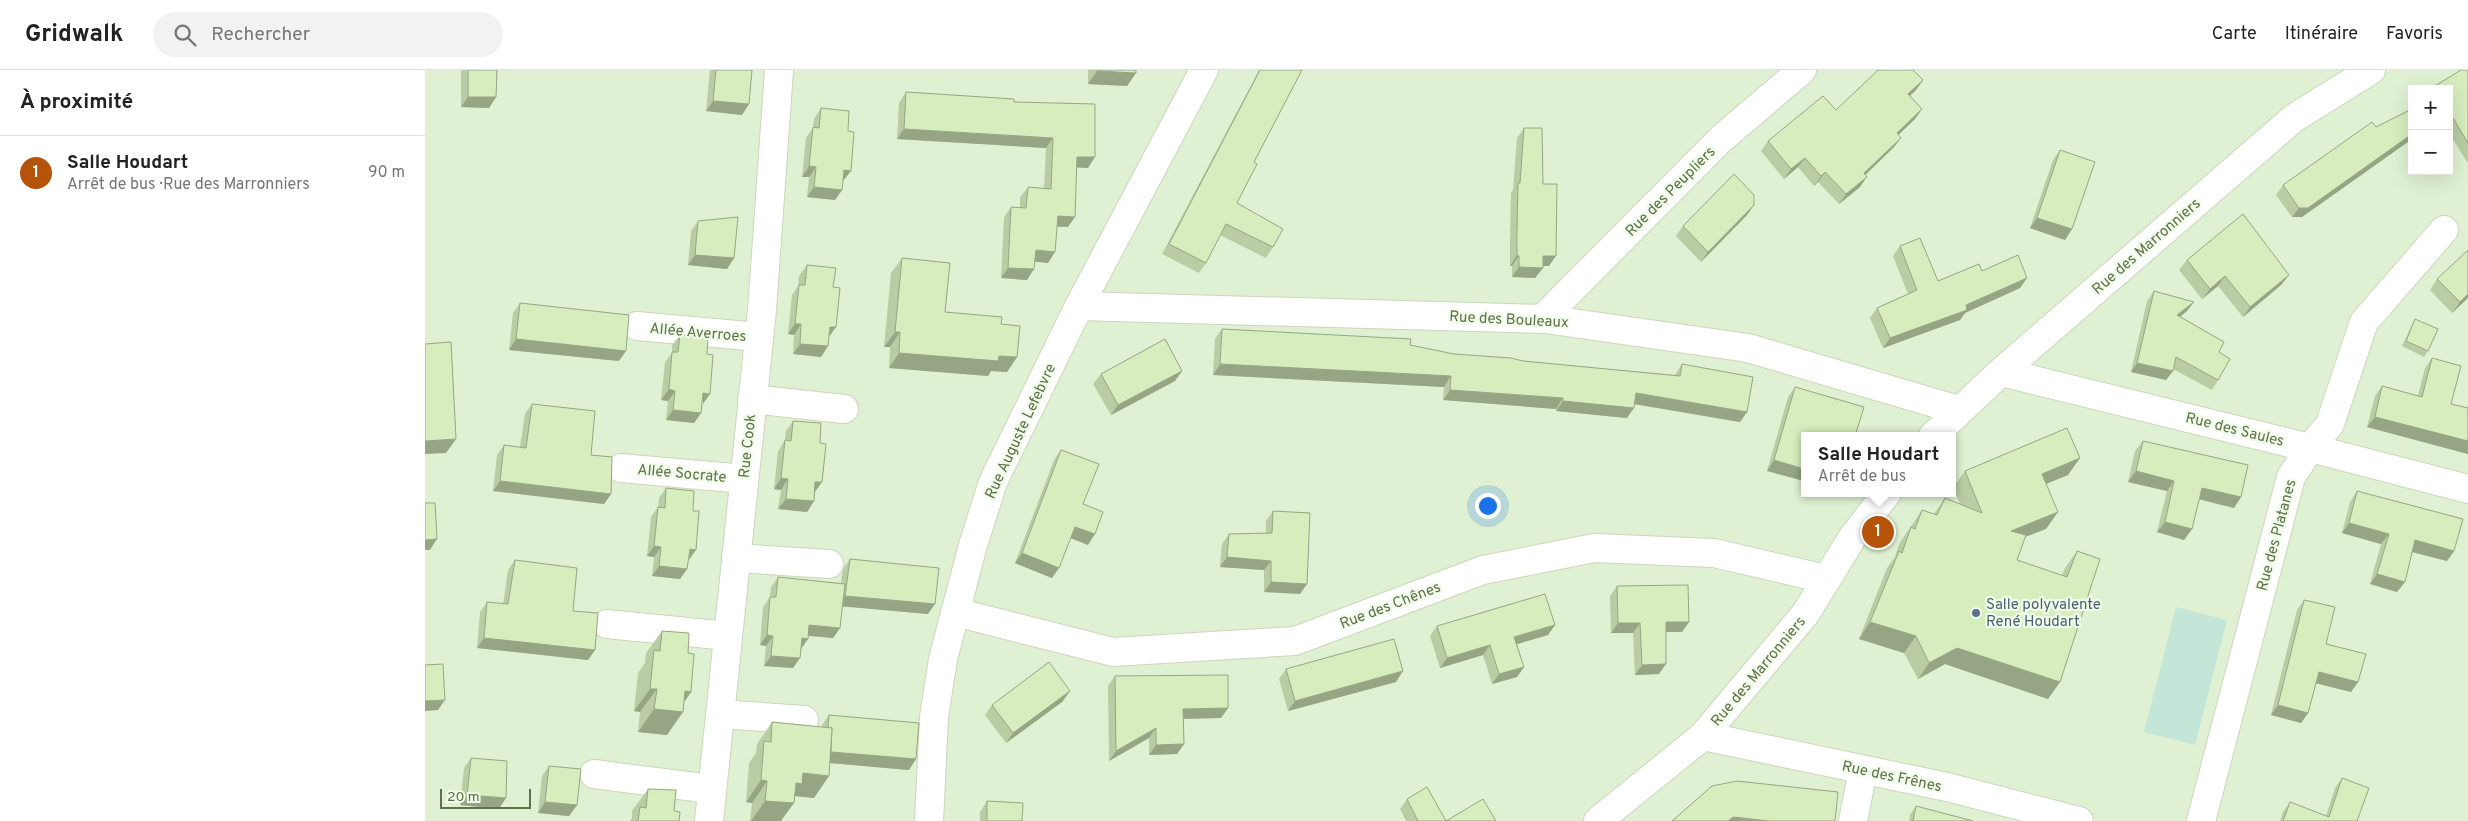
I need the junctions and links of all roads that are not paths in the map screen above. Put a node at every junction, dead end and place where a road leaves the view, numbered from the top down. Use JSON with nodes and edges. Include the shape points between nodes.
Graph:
{"nodes":[{"id":1,"x":779,"y":70,"type":"edge"},
{"id":2,"x":1204,"y":70,"type":"edge"},
{"id":3,"x":1803,"y":70,"type":"edge"},
{"id":4,"x":2371,"y":70,"type":"edge"},
{"id":5,"x":2444,"y":230,"type":"dead end"},
{"id":6,"x":1079,"y":306,"type":"junction"},
{"id":7,"x":1543,"y":318,"type":"junction"},
{"id":8,"x":637,"y":326,"type":"dead end"},
{"id":9,"x":759,"y":338,"type":"junction"},
{"id":10,"x":2001,"y":372,"type":"junction"},
{"id":11,"x":752,"y":399,"type":"junction"},
{"id":12,"x":843,"y":409,"type":"dead end"},
{"id":13,"x":1958,"y":410,"type":"junction"},
{"id":14,"x":1937,"y":432,"type":"edge"},
{"id":15,"x":2309,"y":448,"type":"junction"},
{"id":16,"x":621,"y":468,"type":"dead end"},
{"id":17,"x":744,"y":479,"type":"junction"},
{"id":18,"x":2468,"y":489,"type":"edge"},
{"id":19,"x":1884,"y":497,"type":"edge"},
{"id":20,"x":736,"y":558,"type":"junction"},
{"id":21,"x":829,"y":564,"type":"dead end"},
{"id":22,"x":1825,"y":579,"type":"junction"},
{"id":23,"x":955,"y":612,"type":"junction"},
{"id":24,"x":607,"y":624,"type":"dead end"},
{"id":25,"x":728,"y":636,"type":"junction"},
{"id":26,"x":721,"y":714,"type":"junction"},
{"id":27,"x":804,"y":720,"type":"dead end"},
{"id":28,"x":1703,"y":736,"type":"junction"},
{"id":29,"x":1863,"y":770,"type":"junction"},
{"id":30,"x":594,"y":774,"type":"dead end"},
{"id":31,"x":711,"y":788,"type":"junction"},
{"id":32,"x":709,"y":821,"type":"edge"},
{"id":33,"x":929,"y":821,"type":"edge"},
{"id":34,"x":1598,"y":821,"type":"edge"},
{"id":35,"x":1853,"y":821,"type":"edge"},
{"id":36,"x":2079,"y":821,"type":"edge"},
{"id":37,"x":2201,"y":821,"type":"edge"}],
"edges":[{"from":1,"to":9,"type":"street","name":"Rue Cook"},
{"from":2,"to":6,"type":"street","name":"Rue Auguste Lefebvre"},
{"from":3,"to":7,"type":"street","name":"Rue des Peupliers","via":[[1721,139]]},
{"from":4,"to":10,"type":"street","name":"Rue des Marronniers","via":[[2294,118]]},
{"from":5,"to":15,"type":"street","name":"Rue des Platanes","via":[[2363,322],[2330,424]]},
{"from":6,"to":7,"type":"street","name":"Rue des Bouleaux"},
{"from":6,"to":23,"type":"street","name":"Rue Auguste Lefebvre","via":[[993,482]]},
{"from":7,"to":13,"type":"street","name":"Rue des Bouleaux","via":[[1749,348]]},
{"from":8,"to":9,"type":"street","name":"Allée Averroes"},
{"from":9,"to":11,"type":"street","name":"Rue Cook"},
{"from":10,"to":13,"type":"street","name":"Rue des Marronniers"},
{"from":10,"to":15,"type":"street","name":"Rue des Saules"},
{"from":11,"to":12,"type":"street"},
{"from":11,"to":17,"type":"street","name":"Rue Cook"},
{"from":13,"to":14,"type":"street","name":"Rue des Marronniers"},
{"from":15,"to":18,"type":"street","name":"Rue des Saules"},
{"from":15,"to":37,"type":"street","name":"Rue des Platanes","via":[[2291,477]]},
{"from":16,"to":17,"type":"street","name":"Allée Socrate"},
{"from":17,"to":20,"type":"street","name":"Rue Cook"},
{"from":19,"to":22,"type":"street","name":"Rue des Marronniers"},
{"from":20,"to":21,"type":"street"},
{"from":20,"to":25,"type":"street","name":"Rue Cook"},
{"from":22,"to":23,"type":"street","name":"Rue des Chênes","via":[[1714,552],[1594,548],[1483,570],[1295,641],[1113,652]]},
{"from":22,"to":28,"type":"street","name":"Rue des Marronniers","via":[[1806,614]]},
{"from":23,"to":33,"type":"street","name":"Rue Auguste Lefebvre","via":[[943,659],[934,717]]},
{"from":24,"to":25,"type":"street"},
{"from":25,"to":26,"type":"street","name":"Rue Cook"},
{"from":26,"to":27,"type":"street"},
{"from":26,"to":31,"type":"street","name":"Rue Cook"},
{"from":28,"to":29,"type":"street","name":"Rue des Frênes"},
{"from":28,"to":34,"type":"street","name":"Rue des Marronniers"},
{"from":29,"to":35,"type":"street"},
{"from":29,"to":36,"type":"street","name":"Rue des Frênes","via":[[1947,787]]},
{"from":30,"to":31,"type":"street"},
{"from":31,"to":32,"type":"street","name":"Rue Cook"}]}
